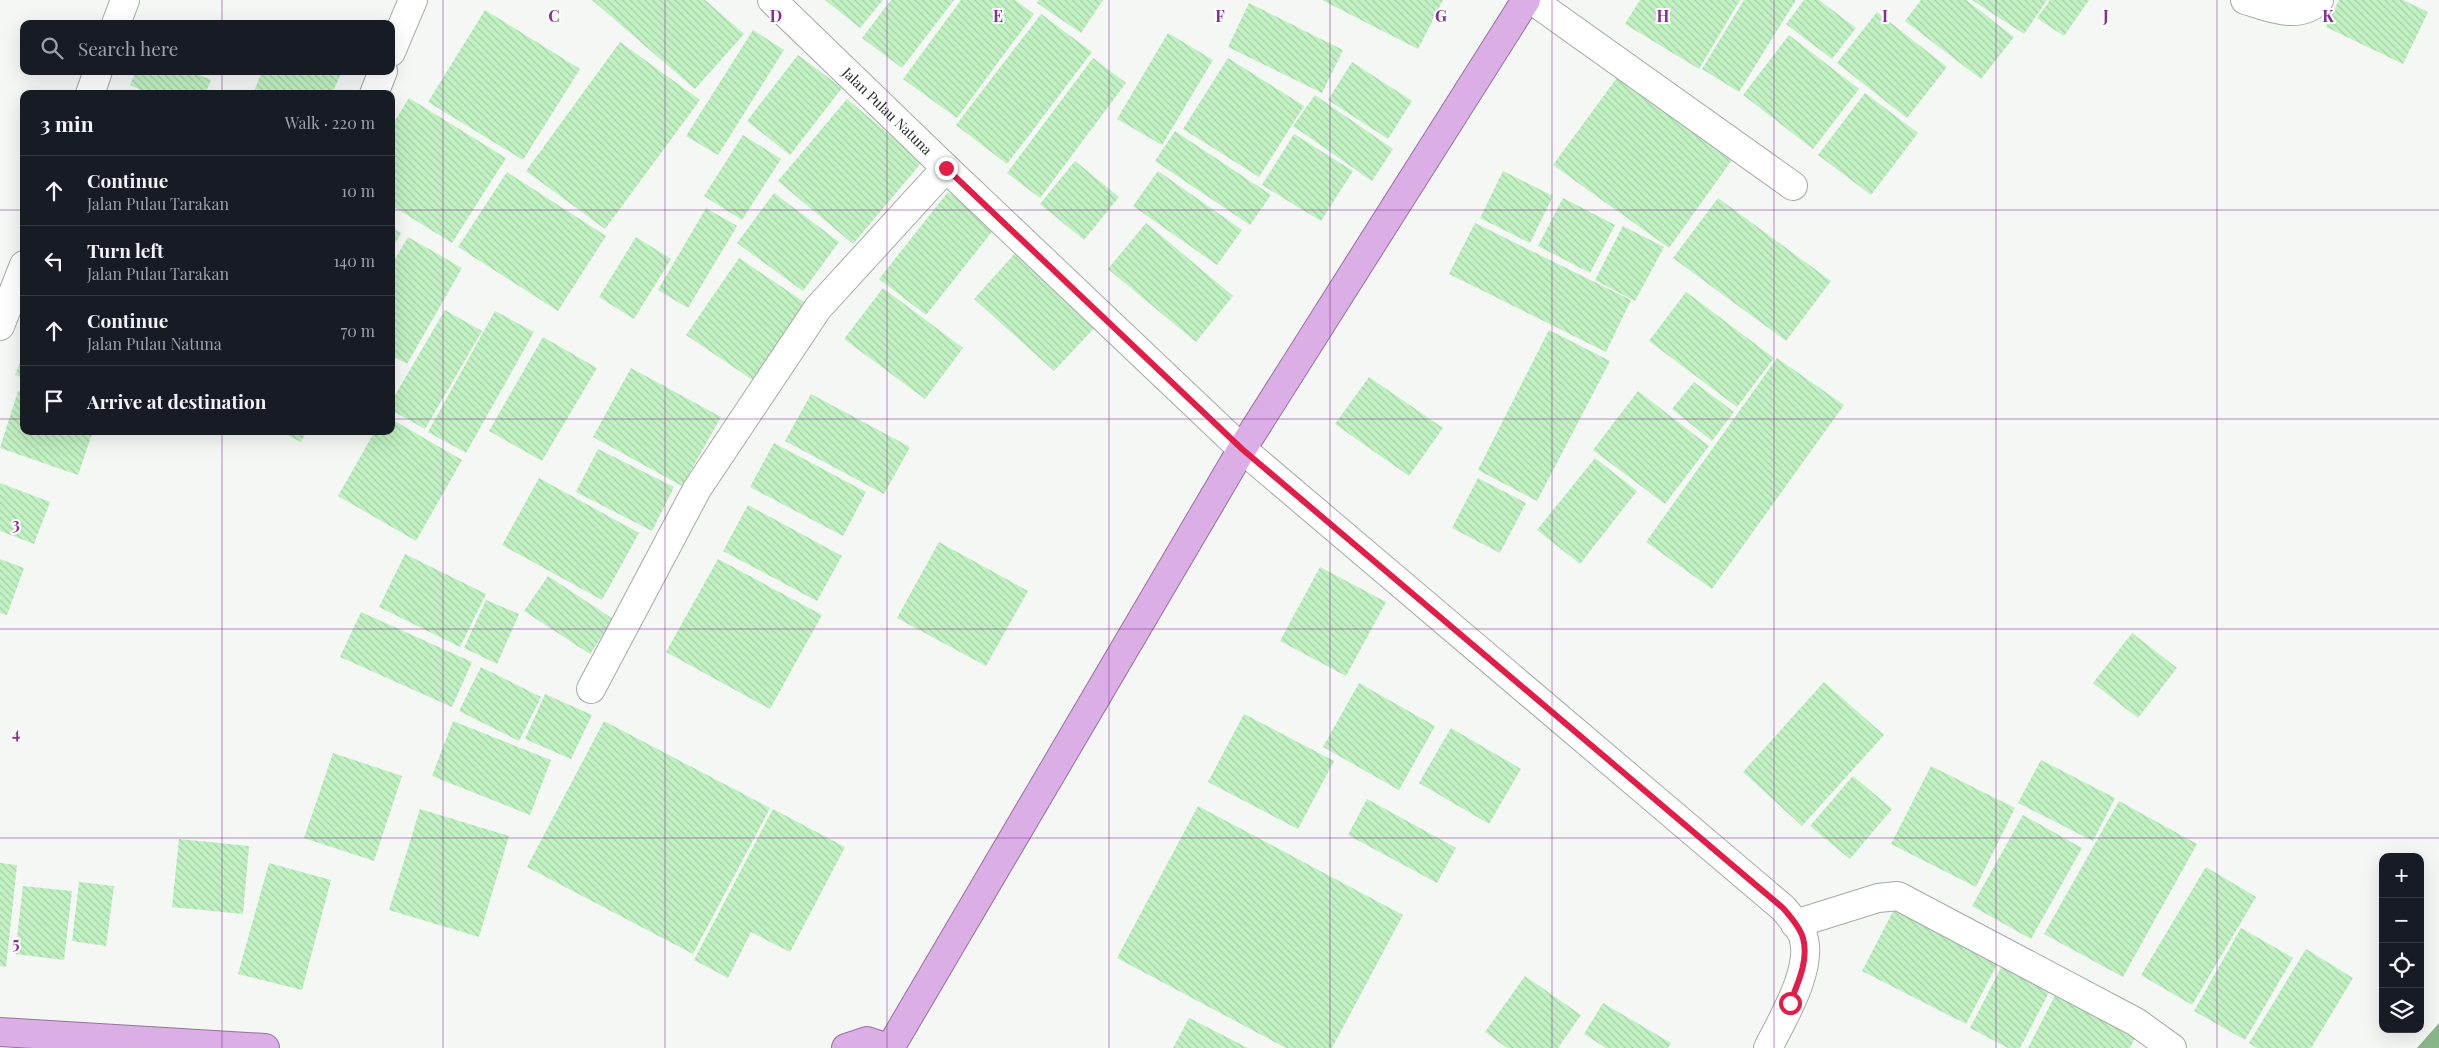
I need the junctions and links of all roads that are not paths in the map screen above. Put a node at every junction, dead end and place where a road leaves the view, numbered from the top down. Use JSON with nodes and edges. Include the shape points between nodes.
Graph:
{"nodes":[{"id":1,"x":125,"y":0,"type":"edge"},
{"id":2,"x":413,"y":0,"type":"edge"},
{"id":3,"x":772,"y":0,"type":"edge"},
{"id":4,"x":1526,"y":0,"type":"edge"},
{"id":5,"x":1532,"y":0,"type":"edge"},
{"id":6,"x":2245,"y":0,"type":"edge"},
{"id":7,"x":2319,"y":0,"type":"edge"},
{"id":8,"x":118,"y":20,"type":"edge"},
{"id":9,"x":395,"y":43,"type":"edge"},
{"id":10,"x":97,"y":75,"type":"edge"},
{"id":11,"x":381,"y":75,"type":"edge"},
{"id":12,"x":91,"y":90,"type":"edge"},
{"id":13,"x":376,"y":90,"type":"edge"},
{"id":14,"x":946,"y":168,"type":"junction"},
{"id":15,"x":1793,"y":186,"type":"dead end"},
{"id":16,"x":20,"y":274,"type":"edge"},
{"id":17,"x":0,"y":326,"type":"edge"},
{"id":18,"x":1242,"y":449,"type":"junction"},
{"id":19,"x":591,"y":689,"type":"dead end"},
{"id":20,"x":1795,"y":924,"type":"junction"},
{"id":21,"x":0,"y":1032,"type":"edge"},
{"id":22,"x":264,"y":1048,"type":"edge"},
{"id":23,"x":846,"y":1048,"type":"edge"},
{"id":24,"x":889,"y":1048,"type":"edge"},
{"id":25,"x":1768,"y":1048,"type":"edge"},
{"id":26,"x":2172,"y":1048,"type":"edge"}],
"edges":[{"from":1,"to":8,"type":"street"},
{"from":2,"to":9,"type":"street"},
{"from":3,"to":14,"type":"street","name":"Jalan Pulau Natuna"},
{"from":4,"to":18,"type":"highway"},
{"from":5,"to":15,"type":"street"},
{"from":6,"to":7,"type":"street","via":[[2292,11],[2305,9]]},
{"from":10,"to":12,"type":"street"},
{"from":11,"to":13,"type":"street"},
{"from":14,"to":18,"type":"street","name":"Jalan Pulau Natuna"},
{"from":14,"to":19,"type":"street","via":[[818,308],[697,489]]},
{"from":16,"to":17,"type":"street"},
{"from":18,"to":20,"type":"street","name":"Jalan Pulau Natuna","via":[[1762,889]]},
{"from":18,"to":24,"type":"highway"},
{"from":20,"to":25,"type":"street","name":"Jalan Pulau Natuna","via":[[1803,937],[1802,975]]},
{"from":20,"to":26,"type":"street","via":[[1878,898],[1898,896],[2136,1022]]},
{"from":21,"to":22,"type":"highway"},
{"from":23,"to":24,"type":"highway","via":[[867,1041]]}]}
